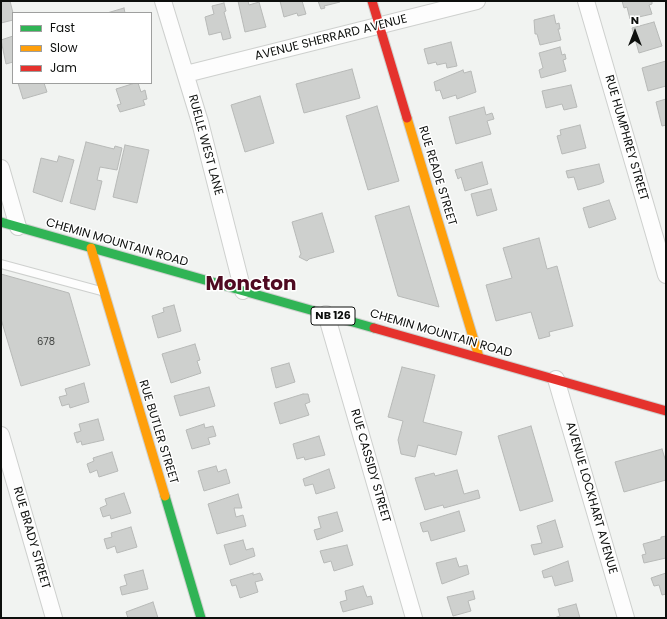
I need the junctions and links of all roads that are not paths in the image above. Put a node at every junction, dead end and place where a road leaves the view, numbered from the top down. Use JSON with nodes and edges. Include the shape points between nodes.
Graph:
{"nodes":[{"id":1,"x":163,"y":1,"type":"edge"},
{"id":2,"x":372,"y":1,"type":"edge"},
{"id":3,"x":477,"y":1,"type":"edge"},
{"id":4,"x":586,"y":1,"type":"edge"},
{"id":5,"x":380,"y":26,"type":"junction"},
{"id":6,"x":186,"y":74,"type":"junction"},
{"id":7,"x":1,"y":168,"type":"edge"},
{"id":8,"x":1,"y":222,"type":"edge"},
{"id":9,"x":18,"y":227,"type":"junction"},
{"id":10,"x":92,"y":251,"type":"junction"},
{"id":11,"x":1,"y":264,"type":"edge"},
{"id":12,"x":666,"y":275,"type":"edge"},
{"id":13,"x":243,"y":291,"type":"junction"},
{"id":14,"x":104,"y":292,"type":"junction"},
{"id":15,"x":326,"y":314,"type":"junction"},
{"id":16,"x":479,"y":358,"type":"junction"},
{"id":17,"x":556,"y":379,"type":"junction"},
{"id":18,"x":666,"y":411,"type":"edge"},
{"id":19,"x":1,"y":435,"type":"edge"},
{"id":20,"x":54,"y":618,"type":"edge"},
{"id":21,"x":201,"y":618,"type":"edge"},
{"id":22,"x":414,"y":618,"type":"edge"},
{"id":23,"x":626,"y":618,"type":"edge"}],
"edges":[{"from":1,"to":6,"type":"street","name":"RUELLE WEST LANE"},
{"from":2,"to":5,"type":"street","name":"RUE READE STREET"},
{"from":3,"to":5,"type":"street","name":"AVENUE SHERRARD AVENUE"},
{"from":4,"to":12,"type":"street","name":"RUE HUMPHREY STREET"},
{"from":5,"to":6,"type":"street","name":"AVENUE SHERRARD AVENUE"},
{"from":5,"to":16,"type":"street","name":"RUE READE STREET"},
{"from":6,"to":13,"type":"street","name":"RUELLE WEST LANE"},
{"from":7,"to":9,"type":"street"},
{"from":8,"to":9,"type":"street","name":"CHEMIN MOUNTAIN ROAD","number":"NB 126"},
{"from":9,"to":10,"type":"street","name":"CHEMIN MOUNTAIN ROAD","number":"NB 126"},
{"from":10,"to":13,"type":"street","name":"CHEMIN MOUNTAIN ROAD","number":"NB 126"},
{"from":10,"to":14,"type":"street","name":"RUE BUTLER STREET"},
{"from":11,"to":14,"type":"lane"},
{"from":13,"to":15,"type":"street","name":"CHEMIN MOUNTAIN ROAD","number":"NB 126"},
{"from":14,"to":21,"type":"street","name":"RUE BUTLER STREET"},
{"from":15,"to":16,"type":"street","name":"CHEMIN MOUNTAIN ROAD","number":"NB 126"},
{"from":15,"to":22,"type":"street","name":"RUE CASSIDY STREET"},
{"from":16,"to":17,"type":"street","name":"CHEMIN MOUNTAIN ROAD","number":"NB 126"},
{"from":17,"to":18,"type":"street","name":"CHEMIN MOUNTAIN ROAD","number":"NB 126"},
{"from":17,"to":23,"type":"street","name":"AVENUE LOCKHART AVENUE"},
{"from":19,"to":20,"type":"street","name":"RUE BRADY STREET"}]}
